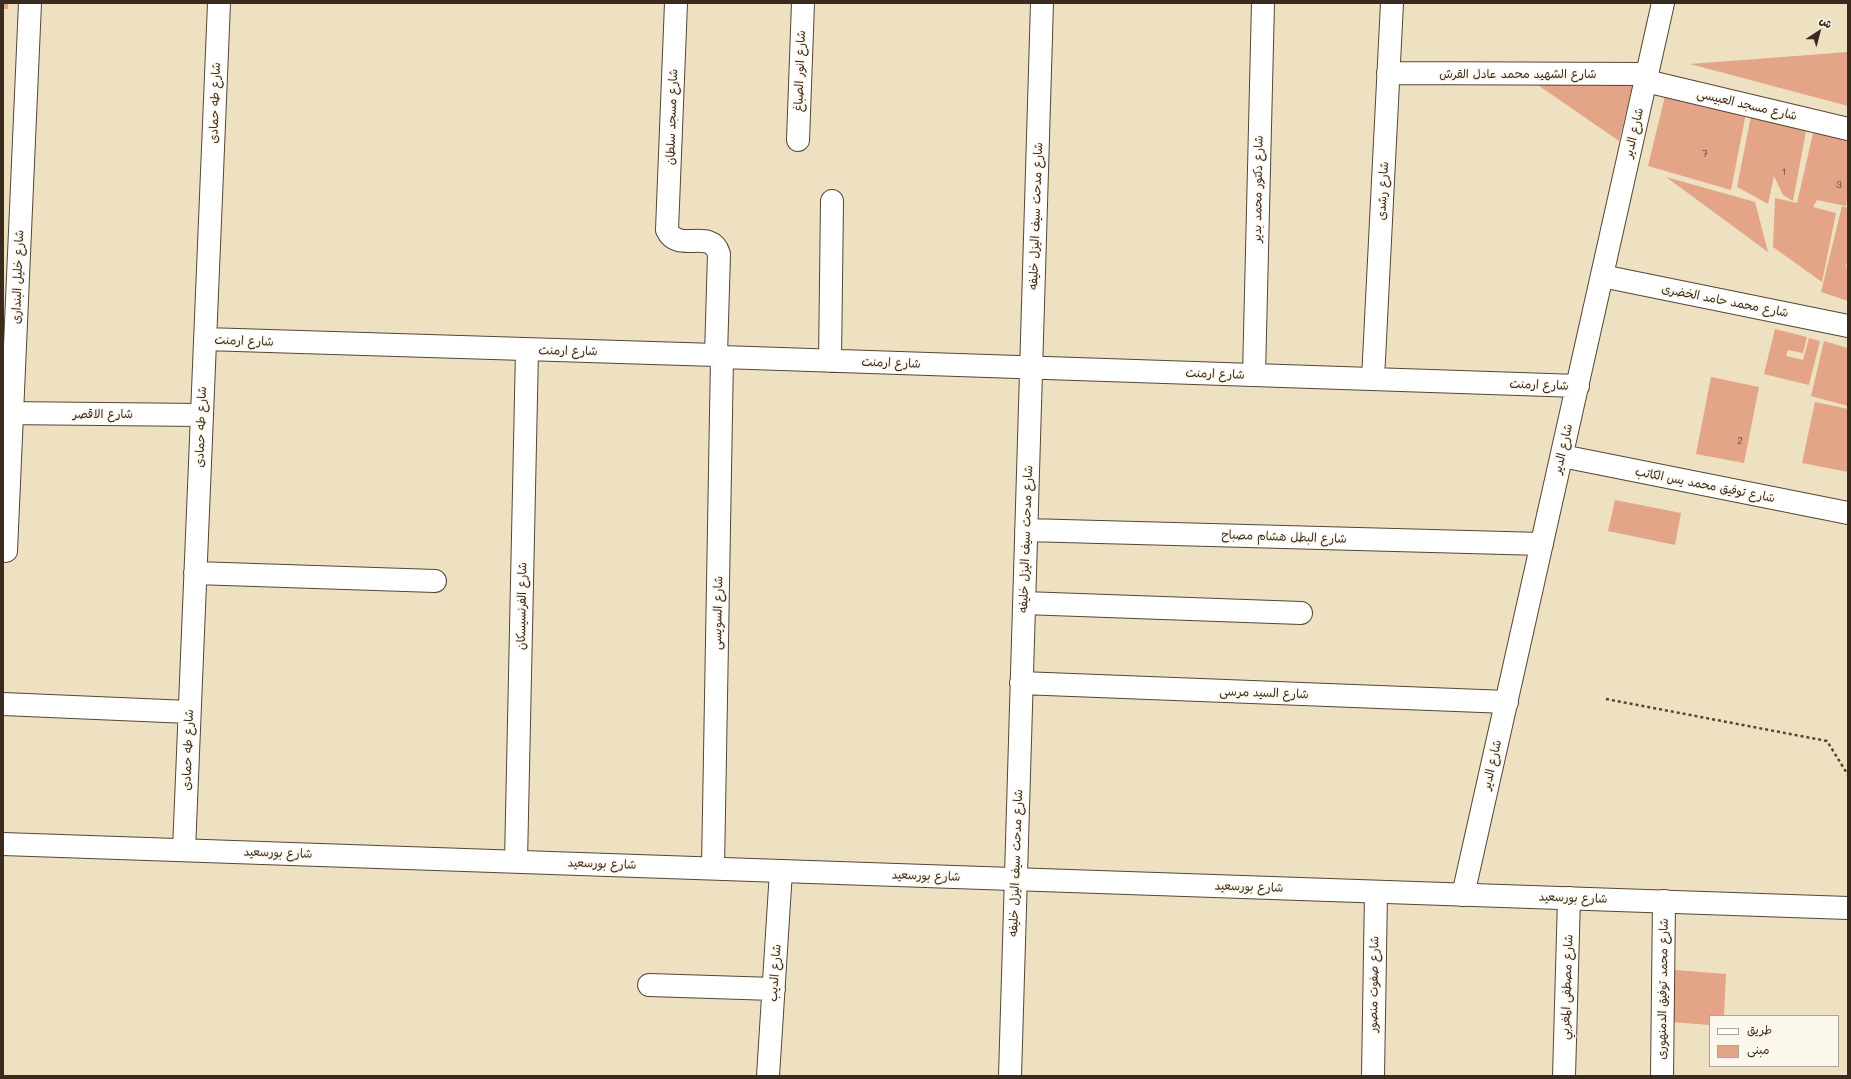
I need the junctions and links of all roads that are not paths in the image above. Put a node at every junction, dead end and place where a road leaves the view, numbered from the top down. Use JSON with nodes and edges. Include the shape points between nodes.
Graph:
{"nodes":[{"id":1,"x":30,"y":3,"type":"edge"},
{"id":2,"x":219,"y":3,"type":"edge"},
{"id":3,"x":676,"y":3,"type":"edge"},
{"id":4,"x":803,"y":3,"type":"edge"},
{"id":5,"x":1042,"y":3,"type":"edge"},
{"id":6,"x":1263,"y":3,"type":"edge"},
{"id":7,"x":1392,"y":3,"type":"edge"},
{"id":8,"x":1663,"y":3,"type":"edge"},
{"id":9,"x":1388,"y":72,"type":"junction"},
{"id":10,"x":1647,"y":78,"type":"junction"},
{"id":11,"x":1848,"y":129,"type":"edge"},
{"id":12,"x":798,"y":140,"type":"dead end"},
{"id":13,"x":832,"y":201,"type":"dead end"},
{"id":14,"x":667,"y":230,"type":"joint"},
{"id":15,"x":1602,"y":276,"type":"junction"},
{"id":16,"x":1848,"y":326,"type":"edge"},
{"id":17,"x":205,"y":340,"type":"junction"},
{"id":18,"x":527,"y":350,"type":"junction"},
{"id":19,"x":719,"y":356,"type":"junction"},
{"id":20,"x":830,"y":361,"type":"junction"},
{"id":21,"x":1031,"y":368,"type":"junction"},
{"id":22,"x":1254,"y":375,"type":"junction"},
{"id":23,"x":1373,"y":379,"type":"junction"},
{"id":24,"x":1578,"y":386,"type":"junction"},
{"id":25,"x":7,"y":414,"type":"edge"},
{"id":26,"x":202,"y":415,"type":"junction"},
{"id":27,"x":1562,"y":456,"type":"junction"},
{"id":28,"x":1848,"y":513,"type":"edge"},
{"id":29,"x":1026,"y":530,"type":"junction"},
{"id":30,"x":1542,"y":544,"type":"junction"},
{"id":31,"x":6,"y":551,"type":"dead end"},
{"id":32,"x":195,"y":573,"type":"junction"},
{"id":33,"x":435,"y":582,"type":"dead end"},
{"id":34,"x":1024,"y":603,"type":"junction"},
{"id":35,"x":1301,"y":613,"type":"dead end"},
{"id":36,"x":1021,"y":683,"type":"junction"},
{"id":37,"x":1507,"y":702,"type":"junction"},
{"id":38,"x":3,"y":704,"type":"edge"},
{"id":39,"x":189,"y":712,"type":"junction"},
{"id":40,"x":3,"y":844,"type":"edge"},
{"id":41,"x":184,"y":850,"type":"junction"},
{"id":42,"x":516,"y":861,"type":"junction"},
{"id":43,"x":713,"y":868,"type":"junction"},
{"id":44,"x":781,"y":871,"type":"junction"},
{"id":45,"x":1016,"y":879,"type":"junction"},
{"id":46,"x":1376,"y":892,"type":"junction"},
{"id":47,"x":1463,"y":894,"type":"junction"},
{"id":48,"x":1569,"y":898,"type":"junction"},
{"id":49,"x":1664,"y":902,"type":"junction"},
{"id":50,"x":1848,"y":908,"type":"edge"},
{"id":51,"x":649,"y":985,"type":"dead end"},
{"id":52,"x":774,"y":989,"type":"junction"},
{"id":53,"x":768,"y":1076,"type":"edge"},
{"id":54,"x":1010,"y":1076,"type":"edge"},
{"id":55,"x":1373,"y":1076,"type":"edge"},
{"id":56,"x":1564,"y":1076,"type":"edge"},
{"id":57,"x":1662,"y":1076,"type":"edge"}],
"edges":[{"from":1,"to":25,"type":"street","name":"شارع خليل البندارى"},
{"from":2,"to":17,"type":"street","name":"شارع طه حمادى"},
{"from":3,"to":14,"type":"street","name":"شارع مسجد سلطان"},
{"from":4,"to":12,"type":"street","name":"شارع انور الصباغ"},
{"from":5,"to":21,"type":"street","name":"شارع مدحت سيف اليزل خليفه"},
{"from":6,"to":22,"type":"street","name":"شارع دكتور محمد بدير"},
{"from":7,"to":9,"type":"street","name":"شارع رشدى"},
{"from":8,"to":10,"type":"street","name":"شارع الدير"},
{"from":9,"to":10,"type":"street","name":"شارع الشهيد محمد عادل القرش"},
{"from":9,"to":23,"type":"street","name":"شارع رشدى"},
{"from":10,"to":11,"type":"street","name":"شارع مسجد العبيسى"},
{"from":10,"to":15,"type":"street","name":"شارع الدير"},
{"from":13,"to":20,"type":"street"},
{"from":14,"to":19,"type":"street","name":"شارع السويسى","via":[[670,237],[676,240],[710,242],[719,254]]},
{"from":15,"to":16,"type":"street","name":"شارع محمد حامد الخضرى"},
{"from":15,"to":24,"type":"street","name":"شارع الدير"},
{"from":17,"to":18,"type":"street","name":"شارع ارمنت"},
{"from":17,"to":26,"type":"street","name":"شارع طه حمادى"},
{"from":18,"to":19,"type":"street","name":"شارع ارمنت"},
{"from":18,"to":42,"type":"street","name":"شارع الفرنسيسكان"},
{"from":19,"to":20,"type":"street","name":"شارع ارمنت"},
{"from":19,"to":43,"type":"street","name":"شارع السويسى"},
{"from":20,"to":21,"type":"street","name":"شارع ارمنت"},
{"from":21,"to":22,"type":"street","name":"شارع ارمنت"},
{"from":21,"to":29,"type":"street","name":"شارع مدحت سيف اليزل خليفه"},
{"from":22,"to":23,"type":"street","name":"شارع ارمنت"},
{"from":23,"to":24,"type":"street","name":"شارع ارمنت"},
{"from":24,"to":27,"type":"street","name":"شارع الدير"},
{"from":25,"to":26,"type":"street","name":"شارع الاقصر"},
{"from":25,"to":31,"type":"street","name":"شارع خليل البندارى"},
{"from":26,"to":32,"type":"street","name":"شارع طه حمادى"},
{"from":27,"to":28,"type":"street","name":"شارع توفيق محمد يس الكاتب"},
{"from":27,"to":30,"type":"street","name":"شارع الدير"},
{"from":29,"to":30,"type":"street","name":"شارع البطل هشام مصباح"},
{"from":29,"to":34,"type":"street","name":"شارع مدحت سيف اليزل خليفه"},
{"from":30,"to":37,"type":"street","name":"شارع الدير"},
{"from":32,"to":33,"type":"street"},
{"from":32,"to":39,"type":"street","name":"شارع طه حمادى"},
{"from":34,"to":35,"type":"street"},
{"from":34,"to":36,"type":"street","name":"شارع مدحت سيف اليزل خليفه"},
{"from":36,"to":37,"type":"street","name":"شارع السيد مرسى"},
{"from":36,"to":45,"type":"street","name":"شارع مدحت سيف اليزل خليفه"},
{"from":37,"to":47,"type":"street","name":"شارع الدير"},
{"from":38,"to":39,"type":"street"},
{"from":39,"to":41,"type":"street","name":"شارع طه حمادى"},
{"from":40,"to":41,"type":"street","name":"شارع بورسعيد"},
{"from":41,"to":42,"type":"street","name":"شارع بورسعيد"},
{"from":42,"to":43,"type":"street","name":"شارع بورسعيد"},
{"from":43,"to":44,"type":"street","name":"شارع بورسعيد"},
{"from":44,"to":45,"type":"street","name":"شارع بورسعيد"},
{"from":44,"to":52,"type":"street","name":"شارع الديب"},
{"from":45,"to":46,"type":"street","name":"شارع بورسعيد"},
{"from":45,"to":54,"type":"street","name":"شارع مدحت سيف اليزل خليفه"},
{"from":46,"to":47,"type":"street","name":"شارع بورسعيد"},
{"from":46,"to":55,"type":"street","name":"شارع صفوت منصور"},
{"from":47,"to":48,"type":"street","name":"شارع بورسعيد"},
{"from":48,"to":49,"type":"street","name":"شارع بورسعيد"},
{"from":48,"to":56,"type":"street","name":"شارع مصطفى المغربي"},
{"from":49,"to":50,"type":"street","name":"شارع بورسعيد"},
{"from":49,"to":57,"type":"street","name":"شارع محمد توفيق الدمنهورى"},
{"from":51,"to":52,"type":"street"},
{"from":52,"to":53,"type":"street","name":"شارع الديب"}]}
